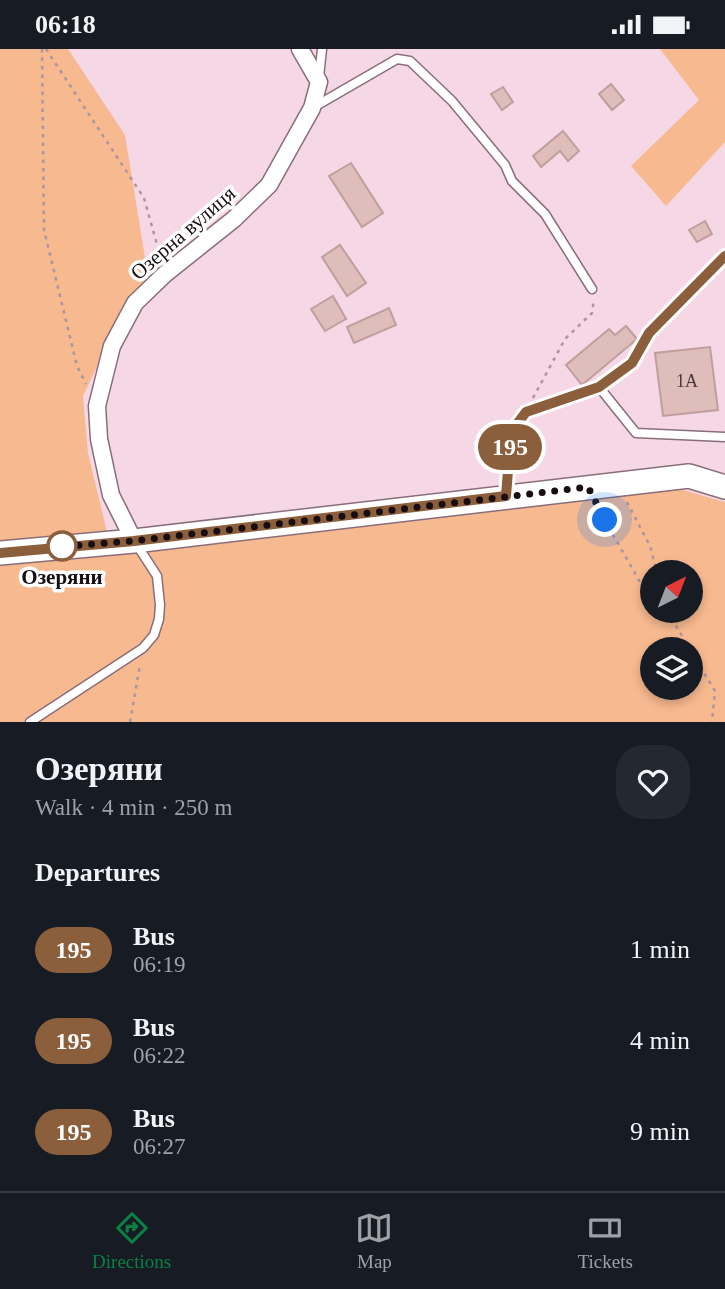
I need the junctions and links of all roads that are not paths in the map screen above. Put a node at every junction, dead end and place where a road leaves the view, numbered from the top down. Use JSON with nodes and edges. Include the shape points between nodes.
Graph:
{"nodes":[{"id":1,"x":300,"y":49,"type":"edge"},
{"id":2,"x":321,"y":49,"type":"edge"},
{"id":3,"x":319,"y":82,"type":"junction"},
{"id":4,"x":312,"y":108,"type":"junction"},
{"id":5,"x":725,"y":256,"type":"edge"},
{"id":6,"x":592,"y":289,"type":"road end"},
{"id":7,"x":599,"y":387,"type":"junction"},
{"id":8,"x":725,"y":437,"type":"edge"},
{"id":9,"x":725,"y":487,"type":"edge"},
{"id":10,"x":506,"y":496,"type":"junction"},
{"id":11,"x":134,"y":541,"type":"junction"},
{"id":12,"x":0,"y":553,"type":"edge"},
{"id":13,"x":30,"y":722,"type":"edge"}],
"edges":[{"from":1,"to":3,"type":"street"},
{"from":2,"to":3,"type":"lane"},
{"from":3,"to":4,"type":"street","name":"Озерна вулиця"},
{"from":4,"to":6,"type":"lane","via":[[397,59],[410,61],[452,101],[505,165],[512,181],[545,214]]},
{"from":4,"to":11,"type":"street","name":"Озерна вулиця","via":[[269,185],[135,303],[112,346],[97,406],[99,439],[111,495]]},
{"from":5,"to":7,"type":"lane","via":[[649,333],[632,363]]},
{"from":7,"to":8,"type":"lane","via":[[636,433]]},
{"from":7,"to":10,"type":"lane","via":[[526,412],[511,432]]},
{"from":9,"to":10,"type":"street","via":[[689,476]]},
{"from":10,"to":11,"type":"street"},
{"from":11,"to":12,"type":"street"},
{"from":11,"to":13,"type":"lane","via":[[157,576],[160,605],[154,635],[143,648]]}]}
